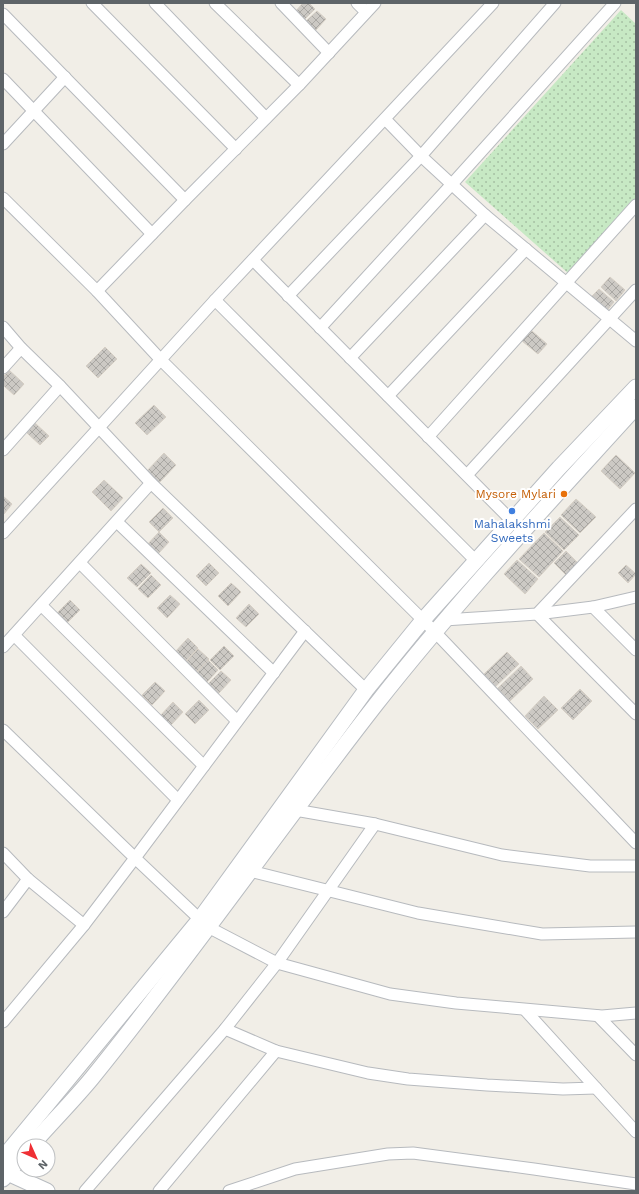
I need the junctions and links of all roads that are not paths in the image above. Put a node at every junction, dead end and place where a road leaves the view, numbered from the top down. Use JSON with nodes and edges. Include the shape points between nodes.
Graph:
{"nodes":[{"id":1,"x":92,"y":3,"type":"edge"},
{"id":2,"x":155,"y":3,"type":"edge"},
{"id":3,"x":215,"y":3,"type":"edge"},
{"id":4,"x":280,"y":3,"type":"edge"},
{"id":5,"x":357,"y":3,"type":"edge"},
{"id":6,"x":375,"y":3,"type":"edge"},
{"id":7,"x":492,"y":3,"type":"edge"},
{"id":8,"x":555,"y":3,"type":"edge"},
{"id":9,"x":615,"y":3,"type":"edge"},
{"id":10,"x":366,"y":12,"type":"junction"},
{"id":11,"x":3,"y":14,"type":"edge"},
{"id":12,"x":329,"y":53,"type":"junction"},
{"id":13,"x":65,"y":77,"type":"junction"},
{"id":14,"x":3,"y":79,"type":"edge"},
{"id":15,"x":299,"y":85,"type":"junction"},
{"id":16,"x":33,"y":110,"type":"junction"},
{"id":17,"x":266,"y":118,"type":"junction"},
{"id":18,"x":385,"y":119,"type":"junction"},
{"id":19,"x":3,"y":144,"type":"edge"},
{"id":20,"x":236,"y":149,"type":"junction"},
{"id":21,"x":421,"y":156,"type":"junction"},
{"id":22,"x":452,"y":184,"type":"junction"},
{"id":23,"x":3,"y":198,"type":"edge"},
{"id":24,"x":185,"y":200,"type":"junction"},
{"id":25,"x":636,"y":206,"type":"edge"},
{"id":26,"x":485,"y":215,"type":"junction"},
{"id":27,"x":152,"y":234,"type":"junction"},
{"id":28,"x":526,"y":249,"type":"junction"},
{"id":29,"x":253,"y":260,"type":"junction"},
{"id":30,"x":567,"y":283,"type":"junction"},
{"id":31,"x":636,"y":290,"type":"edge"},
{"id":32,"x":97,"y":291,"type":"junction"},
{"id":33,"x":288,"y":296,"type":"junction"},
{"id":34,"x":215,"y":300,"type":"junction"},
{"id":35,"x":610,"y":318,"type":"junction"},
{"id":36,"x":3,"y":327,"type":"edge"},
{"id":37,"x":320,"y":328,"type":"junction"},
{"id":38,"x":636,"y":340,"type":"edge"},
{"id":39,"x":21,"y":348,"type":"junction"},
{"id":40,"x":350,"y":358,"type":"junction"},
{"id":41,"x":161,"y":360,"type":"junction"},
{"id":42,"x":3,"y":368,"type":"edge"},
{"id":43,"x":60,"y":386,"type":"junction"},
{"id":44,"x":636,"y":388,"type":"edge"},
{"id":45,"x":388,"y":396,"type":"junction"},
{"id":46,"x":636,"y":407,"type":"edge"},
{"id":47,"x":99,"y":428,"type":"junction"},
{"id":48,"x":428,"y":437,"type":"junction"},
{"id":49,"x":3,"y":450,"type":"edge"},
{"id":50,"x":467,"y":475,"type":"junction"},
{"id":51,"x":151,"y":483,"type":"junction"},
{"id":52,"x":636,"y":509,"type":"edge"},
{"id":53,"x":512,"y":521,"type":"junction"},
{"id":54,"x":117,"y":522,"type":"junction"},
{"id":55,"x":3,"y":534,"type":"edge"},
{"id":56,"x":476,"y":561,"type":"junction"},
{"id":57,"x":80,"y":563,"type":"junction"},
{"id":58,"x":636,"y":589,"type":"edge"},
{"id":59,"x":631,"y":598,"type":"edge"},
{"id":60,"x":41,"y":605,"type":"junction"},
{"id":61,"x":593,"y":606,"type":"junction"},
{"id":62,"x":537,"y":614,"type":"junction"},
{"id":63,"x":423,"y":620,"type":"junction"},
{"id":64,"x":444,"y":620,"type":"junction"},
{"id":65,"x":305,"y":631,"type":"junction"},
{"id":66,"x":434,"y":631,"type":"junction"},
{"id":67,"x":14,"y":635,"type":"junction"},
{"id":68,"x":3,"y":647,"type":"edge"},
{"id":69,"x":636,"y":650,"type":"edge"},
{"id":70,"x":274,"y":673,"type":"junction"},
{"id":71,"x":366,"y":690,"type":"junction"},
{"id":72,"x":636,"y":714,"type":"edge"},
{"id":73,"x":237,"y":721,"type":"junction"},
{"id":74,"x":3,"y":730,"type":"edge"},
{"id":75,"x":204,"y":766,"type":"junction"},
{"id":76,"x":178,"y":800,"type":"junction"},
{"id":77,"x":295,"y":810,"type":"junction"},
{"id":78,"x":375,"y":824,"type":"junction"},
{"id":79,"x":636,"y":843,"type":"edge"},
{"id":80,"x":3,"y":853,"type":"edge"},
{"id":81,"x":135,"y":858,"type":"junction"},
{"id":82,"x":636,"y":866,"type":"edge"},
{"id":83,"x":250,"y":871,"type":"junction"},
{"id":84,"x":28,"y":879,"type":"junction"},
{"id":85,"x":328,"y":890,"type":"junction"},
{"id":86,"x":3,"y":912,"type":"edge"},
{"id":87,"x":204,"y":923,"type":"junction"},
{"id":88,"x":84,"y":925,"type":"junction"},
{"id":89,"x":636,"y":932,"type":"edge"},
{"id":90,"x":277,"y":963,"type":"junction"},
{"id":91,"x":525,"y":1010,"type":"junction"},
{"id":92,"x":636,"y":1013,"type":"edge"},
{"id":93,"x":598,"y":1016,"type":"junction"},
{"id":94,"x":3,"y":1022,"type":"edge"},
{"id":95,"x":225,"y":1029,"type":"junction"},
{"id":96,"x":276,"y":1051,"type":"junction"},
{"id":97,"x":636,"y":1055,"type":"edge"},
{"id":98,"x":596,"y":1088,"type":"junction"},
{"id":99,"x":636,"y":1132,"type":"edge"},
{"id":100,"x":38,"y":1138,"type":"edge"},
{"id":101,"x":3,"y":1158,"type":"edge"},
{"id":102,"x":16,"y":1162,"type":"edge"},
{"id":103,"x":4,"y":1174,"type":"edge"},
{"id":104,"x":636,"y":1184,"type":"edge"},
{"id":105,"x":47,"y":1191,"type":"edge"},
{"id":106,"x":85,"y":1191,"type":"edge"},
{"id":107,"x":158,"y":1191,"type":"edge"},
{"id":108,"x":229,"y":1191,"type":"edge"}],
"edges":[{"from":1,"to":20,"type":"street"},
{"from":2,"to":17,"type":"street"},
{"from":3,"to":15,"type":"street"},
{"from":4,"to":12,"type":"street"},
{"from":5,"to":10,"type":"street"},
{"from":6,"to":10,"type":"street"},
{"from":7,"to":18,"type":"street"},
{"from":8,"to":21,"type":"street"},
{"from":9,"to":22,"type":"street"},
{"from":10,"to":12,"type":"street"},
{"from":11,"to":13,"type":"street"},
{"from":12,"to":15,"type":"street"},
{"from":13,"to":16,"type":"street"},
{"from":13,"to":24,"type":"street"},
{"from":14,"to":16,"type":"street"},
{"from":15,"to":17,"type":"street"},
{"from":16,"to":19,"type":"street"},
{"from":16,"to":27,"type":"street"},
{"from":17,"to":20,"type":"street"},
{"from":18,"to":21,"type":"street"},
{"from":18,"to":29,"type":"street"},
{"from":20,"to":24,"type":"street"},
{"from":21,"to":22,"type":"street"},
{"from":21,"to":33,"type":"street"},
{"from":22,"to":26,"type":"street"},
{"from":22,"to":37,"type":"street"},
{"from":23,"to":32,"type":"street"},
{"from":24,"to":27,"type":"street"},
{"from":25,"to":30,"type":"street"},
{"from":26,"to":28,"type":"street"},
{"from":26,"to":40,"type":"street"},
{"from":27,"to":32,"type":"street"},
{"from":28,"to":30,"type":"street"},
{"from":28,"to":45,"type":"street"},
{"from":29,"to":33,"type":"street"},
{"from":29,"to":34,"type":"street"},
{"from":30,"to":35,"type":"street"},
{"from":30,"to":48,"type":"street"},
{"from":31,"to":35,"type":"street"},
{"from":32,"to":41,"type":"street"},
{"from":33,"to":37,"type":"street"},
{"from":34,"to":41,"type":"street"},
{"from":34,"to":56,"type":"street"},
{"from":35,"to":38,"type":"street"},
{"from":35,"to":50,"type":"street"},
{"from":36,"to":39,"type":"street"},
{"from":37,"to":40,"type":"street"},
{"from":39,"to":42,"type":"street"},
{"from":39,"to":43,"type":"street"},
{"from":40,"to":45,"type":"street"},
{"from":41,"to":47,"type":"street"},
{"from":41,"to":63,"type":"street"},
{"from":43,"to":47,"type":"street"},
{"from":43,"to":49,"type":"street"},
{"from":44,"to":53,"type":"street"},
{"from":45,"to":48,"type":"street"},
{"from":46,"to":64,"type":"street"},
{"from":47,"to":51,"type":"street"},
{"from":47,"to":55,"type":"street"},
{"from":48,"to":50,"type":"street"},
{"from":50,"to":53,"type":"street"},
{"from":51,"to":54,"type":"street"},
{"from":51,"to":65,"type":"street"},
{"from":52,"to":62,"type":"street"},
{"from":53,"to":56,"type":"street"},
{"from":54,"to":57,"type":"street"},
{"from":54,"to":70,"type":"street"},
{"from":56,"to":63,"type":"street"},
{"from":57,"to":60,"type":"street"},
{"from":57,"to":73,"type":"street"},
{"from":58,"to":59,"type":"street"},
{"from":59,"to":61,"type":"street"},
{"from":60,"to":67,"type":"street"},
{"from":60,"to":75,"type":"street"},
{"from":61,"to":62,"type":"street"},
{"from":61,"to":69,"type":"street"},
{"from":62,"to":64,"type":"street"},
{"from":62,"to":72,"type":"street"},
{"from":63,"to":66,"type":"street"},
{"from":63,"to":71,"type":"street"},
{"from":64,"to":66,"type":"street"},
{"from":65,"to":70,"type":"street"},
{"from":65,"to":71,"type":"street"},
{"from":66,"to":77,"type":"street"},
{"from":66,"to":79,"type":"street"},
{"from":67,"to":68,"type":"street"},
{"from":67,"to":76,"type":"street"},
{"from":70,"to":73,"type":"street"},
{"from":71,"to":87,"type":"street"},
{"from":73,"to":75,"type":"street"},
{"from":74,"to":81,"type":"street"},
{"from":75,"to":76,"type":"street"},
{"from":76,"to":81,"type":"street"},
{"from":77,"to":78,"type":"street"},
{"from":77,"to":83,"type":"street"},
{"from":78,"to":82,"type":"street","via":[[502,855],[590,866]]},
{"from":78,"to":85,"type":"street"},
{"from":80,"to":84,"type":"street"},
{"from":81,"to":87,"type":"street"},
{"from":81,"to":88,"type":"street"},
{"from":83,"to":85,"type":"street"},
{"from":83,"to":87,"type":"street"},
{"from":84,"to":86,"type":"street"},
{"from":84,"to":88,"type":"street"},
{"from":85,"to":89,"type":"street","via":[[418,913],[542,934]]},
{"from":85,"to":90,"type":"street"},
{"from":87,"to":90,"type":"street"},
{"from":87,"to":100,"type":"street","via":[[91,1079]]},
{"from":87,"to":101,"type":"street"},
{"from":88,"to":94,"type":"street"},
{"from":90,"to":91,"type":"street","via":[[390,994]]},
{"from":90,"to":95,"type":"street"},
{"from":91,"to":93,"type":"street"},
{"from":91,"to":98,"type":"street"},
{"from":92,"to":93,"type":"street"},
{"from":93,"to":97,"type":"street"},
{"from":95,"to":96,"type":"street"},
{"from":95,"to":106,"type":"street"},
{"from":96,"to":98,"type":"street","via":[[368,1074],[408,1079],[564,1089]]},
{"from":96,"to":107,"type":"street"},
{"from":98,"to":99,"type":"street"},
{"from":102,"to":103,"type":"street"},
{"from":103,"to":105,"type":"street"},
{"from":104,"to":108,"type":"street","via":[[413,1153],[388,1154],[295,1169]]}]}
